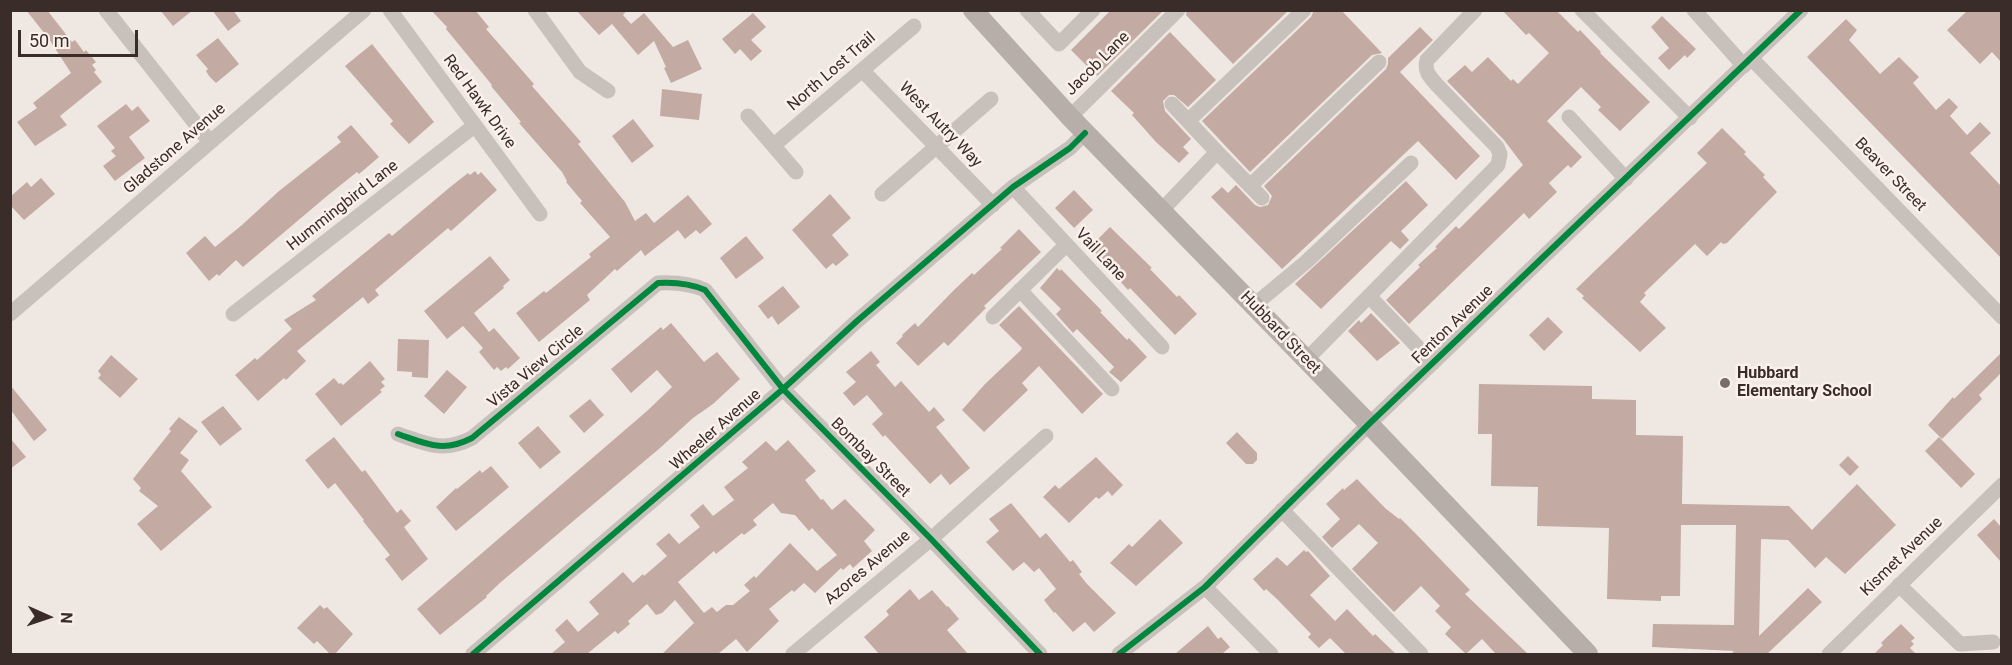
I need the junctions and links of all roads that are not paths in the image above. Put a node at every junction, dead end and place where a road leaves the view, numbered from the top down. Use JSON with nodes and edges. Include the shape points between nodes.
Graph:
{"nodes":[{"id":1,"x":106,"y":10,"type":"edge"},
{"id":2,"x":364,"y":10,"type":"edge"},
{"id":3,"x":390,"y":10,"type":"edge"},
{"id":4,"x":535,"y":10,"type":"edge"},
{"id":5,"x":973,"y":10,"type":"edge"},
{"id":6,"x":1027,"y":10,"type":"edge"},
{"id":7,"x":1093,"y":10,"type":"edge"},
{"id":8,"x":1178,"y":10,"type":"edge"},
{"id":9,"x":1304,"y":10,"type":"edge"},
{"id":10,"x":1475,"y":10,"type":"edge"},
{"id":11,"x":1582,"y":10,"type":"edge"},
{"id":12,"x":1694,"y":10,"type":"edge"},
{"id":13,"x":1801,"y":10,"type":"edge"},
{"id":14,"x":914,"y":26,"type":"dead end"},
{"id":15,"x":1379,"y":62,"type":"dead end"},
{"id":16,"x":1748,"y":62,"type":"junction"},
{"id":17,"x":862,"y":70,"type":"junction"},
{"id":18,"x":608,"y":91,"type":"dead end"},
{"id":19,"x":991,"y":99,"type":"dead end"},
{"id":20,"x":1172,"y":104,"type":"dead end"},
{"id":21,"x":748,"y":116,"type":"dead end"},
{"id":22,"x":1070,"y":117,"type":"junction"},
{"id":23,"x":1569,"y":117,"type":"dead end"},
{"id":24,"x":1690,"y":118,"type":"junction"},
{"id":25,"x":1188,"y":121,"type":"junction"},
{"id":26,"x":474,"y":126,"type":"junction"},
{"id":27,"x":1085,"y":133,"type":"junction"},
{"id":28,"x":210,"y":142,"type":"junction"},
{"id":29,"x":774,"y":146,"type":"junction"},
{"id":30,"x":936,"y":147,"type":"junction"},
{"id":31,"x":1217,"y":152,"type":"junction"},
{"id":32,"x":1410,"y":163,"type":"dead end"},
{"id":33,"x":796,"y":172,"type":"dead end"},
{"id":34,"x":1626,"y":179,"type":"junction"},
{"id":35,"x":1250,"y":186,"type":"junction"},
{"id":36,"x":1012,"y":188,"type":"junction"},
{"id":37,"x":882,"y":194,"type":"dead end"},
{"id":38,"x":1262,"y":198,"type":"dead end"},
{"id":39,"x":993,"y":205,"type":"junction"},
{"id":40,"x":1161,"y":211,"type":"junction"},
{"id":41,"x":540,"y":214,"type":"dead end"},
{"id":42,"x":1066,"y":245,"type":"junction"},
{"id":43,"x":684,"y":283,"type":"joint"},
{"id":44,"x":1020,"y":290,"type":"junction"},
{"id":45,"x":1369,"y":296,"type":"junction"},
{"id":46,"x":1253,"y":306,"type":"junction"},
{"id":47,"x":10,"y":314,"type":"edge"},
{"id":48,"x":233,"y":314,"type":"dead end"},
{"id":49,"x":993,"y":317,"type":"dead end"},
{"id":50,"x":2001,"y":317,"type":"edge"},
{"id":51,"x":1162,"y":347,"type":"dead end"},
{"id":52,"x":1306,"y":360,"type":"junction"},
{"id":53,"x":1433,"y":363,"type":"junction"},
{"id":54,"x":783,"y":389,"type":"junction"},
{"id":55,"x":1112,"y":389,"type":"dead end"},
{"id":56,"x":1369,"y":424,"type":"junction"},
{"id":57,"x":398,"y":434,"type":"dead end"},
{"id":58,"x":1046,"y":436,"type":"dead end"},
{"id":59,"x":2001,"y":485,"type":"edge"},
{"id":60,"x":1282,"y":510,"type":"junction"},
{"id":61,"x":931,"y":539,"type":"junction"},
{"id":62,"x":1899,"y":585,"type":"junction"},
{"id":63,"x":1205,"y":587,"type":"junction"},
{"id":64,"x":1993,"y":642,"type":"dead end"},
{"id":65,"x":473,"y":654,"type":"edge"},
{"id":66,"x":793,"y":654,"type":"edge"},
{"id":67,"x":1040,"y":654,"type":"edge"},
{"id":68,"x":1119,"y":654,"type":"edge"},
{"id":69,"x":1271,"y":654,"type":"edge"},
{"id":70,"x":1421,"y":654,"type":"edge"},
{"id":71,"x":1588,"y":654,"type":"edge"},
{"id":72,"x":1829,"y":654,"type":"edge"}],
"edges":[{"from":1,"to":28,"type":"street"},
{"from":2,"to":28,"type":"street","name":"Gladstone Avenue"},
{"from":3,"to":26,"type":"street","name":"Red Hawk Drive"},
{"from":4,"to":18,"type":"street","via":[[580,72]]},
{"from":5,"to":22,"type":"main road","name":"Hubbard Street"},
{"from":6,"to":7,"type":"street","via":[[1059,44]]},
{"from":8,"to":22,"type":"street","name":"Jacob Lane"},
{"from":9,"to":25,"type":"street"},
{"from":10,"to":45,"type":"street","via":[[1427,60],[1425,67],[1437,85],[1497,147],[1498,165]]},
{"from":11,"to":24,"type":"street"},
{"from":12,"to":16,"type":"street","name":"Beaver Street"},
{"from":13,"to":16,"type":"street","name":"Fenton Avenue"},
{"from":14,"to":17,"type":"street","name":"North Lost Trail"},
{"from":15,"to":35,"type":"street"},
{"from":16,"to":24,"type":"street","name":"Fenton Avenue"},
{"from":16,"to":50,"type":"street","name":"Beaver Street"},
{"from":17,"to":29,"type":"street","name":"North Lost Trail"},
{"from":17,"to":30,"type":"street","name":"West Autry Way"},
{"from":19,"to":30,"type":"street"},
{"from":20,"to":25,"type":"street"},
{"from":21,"to":29,"type":"street"},
{"from":22,"to":27,"type":"main road","name":"Hubbard Street"},
{"from":23,"to":34,"type":"street"},
{"from":24,"to":34,"type":"street","name":"Fenton Avenue"},
{"from":25,"to":31,"type":"street"},
{"from":26,"to":41,"type":"street","name":"Red Hawk Drive"},
{"from":26,"to":48,"type":"street","name":"Hummingbird Lane"},
{"from":27,"to":36,"type":"street","name":"Wheeler Avenue"},
{"from":27,"to":40,"type":"main road","name":"Hubbard Street"},
{"from":28,"to":47,"type":"street","name":"Gladstone Avenue"},
{"from":29,"to":33,"type":"street"},
{"from":30,"to":37,"type":"street"},
{"from":30,"to":39,"type":"street","name":"West Autry Way"},
{"from":31,"to":35,"type":"street"},
{"from":31,"to":40,"type":"street"},
{"from":32,"to":46,"type":"street","via":[[1306,262]]},
{"from":34,"to":53,"type":"street","name":"Fenton Avenue"},
{"from":35,"to":38,"type":"street"},
{"from":36,"to":39,"type":"street","name":"Wheeler Avenue"},
{"from":36,"to":42,"type":"street","name":"Vail Lane"},
{"from":39,"to":54,"type":"street","name":"Wheeler Avenue"},
{"from":40,"to":46,"type":"main road","name":"Hubbard Street"},
{"from":42,"to":44,"type":"street"},
{"from":42,"to":51,"type":"street","name":"Vail Lane"},
{"from":43,"to":54,"type":"street","name":"Bombay Street","via":[[705,290]]},
{"from":43,"to":57,"type":"street","name":"Vista View Circle","via":[[658,284],[459,445],[437,447]]},
{"from":44,"to":49,"type":"street"},
{"from":44,"to":55,"type":"street"},
{"from":45,"to":52,"type":"street"},
{"from":45,"to":53,"type":"street"},
{"from":46,"to":52,"type":"main road","name":"Hubbard Street"},
{"from":52,"to":56,"type":"main road","name":"Hubbard Street"},
{"from":53,"to":56,"type":"street","name":"Fenton Avenue"},
{"from":54,"to":61,"type":"street","name":"Bombay Street"},
{"from":54,"to":65,"type":"street","name":"Wheeler Avenue"},
{"from":56,"to":60,"type":"street","name":"Fenton Avenue"},
{"from":56,"to":71,"type":"main road","name":"Hubbard Street"},
{"from":58,"to":61,"type":"street","name":"Azores Avenue"},
{"from":59,"to":62,"type":"street","name":"Kismet Avenue"},
{"from":60,"to":63,"type":"street","name":"Fenton Avenue"},
{"from":60,"to":70,"type":"street"},
{"from":61,"to":66,"type":"street","name":"Azores Avenue"},
{"from":61,"to":67,"type":"street","name":"Bombay Street"},
{"from":62,"to":64,"type":"street","via":[[1960,644]]},
{"from":62,"to":72,"type":"street","name":"Kismet Avenue"},
{"from":63,"to":68,"type":"street","name":"Fenton Avenue"},
{"from":63,"to":69,"type":"street"}]}
